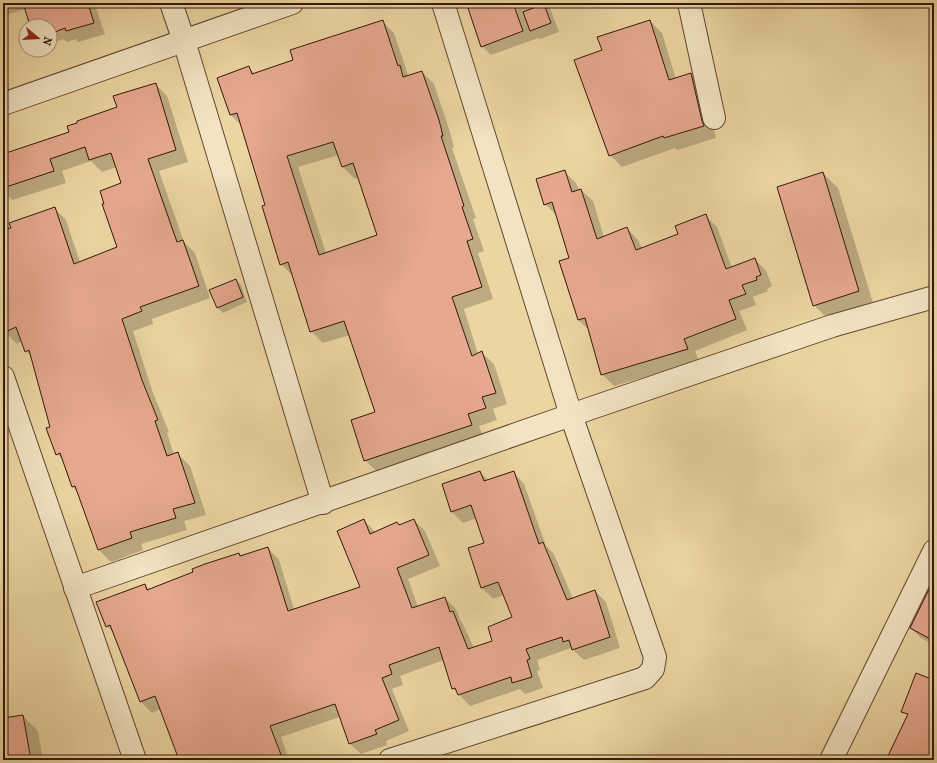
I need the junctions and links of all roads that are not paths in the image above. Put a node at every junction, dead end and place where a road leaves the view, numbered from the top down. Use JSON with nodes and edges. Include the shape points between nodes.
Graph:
{"nodes":[{"id":1,"x":171,"y":3,"type":"edge"},
{"id":2,"x":292,"y":3,"type":"edge"},
{"id":3,"x":443,"y":3,"type":"edge"},
{"id":4,"x":689,"y":3,"type":"edge"},
{"id":5,"x":184,"y":41,"type":"junction"},
{"id":6,"x":3,"y":104,"type":"edge"},
{"id":7,"x":714,"y":118,"type":"dead end"},
{"id":8,"x":934,"y":297,"type":"edge"},
{"id":9,"x":3,"y":377,"type":"edge"},
{"id":10,"x":570,"y":415,"type":"junction"},
{"id":11,"x":323,"y":502,"type":"junction"},
{"id":12,"x":934,"y":551,"type":"edge"},
{"id":13,"x":75,"y":588,"type":"junction"},
{"id":14,"x":135,"y":760,"type":"edge"},
{"id":15,"x":390,"y":760,"type":"edge"},
{"id":16,"x":831,"y":760,"type":"edge"}],
"edges":[{"from":1,"to":5,"type":"street"},
{"from":2,"to":5,"type":"street"},
{"from":3,"to":10,"type":"street"},
{"from":4,"to":7,"type":"street"},
{"from":5,"to":6,"type":"street"},
{"from":5,"to":11,"type":"street"},
{"from":8,"to":10,"type":"street","via":[[832,326]]},
{"from":9,"to":13,"type":"street"},
{"from":10,"to":11,"type":"street"},
{"from":10,"to":15,"type":"street","via":[[655,657],[654,669],[645,678]]},
{"from":11,"to":13,"type":"street"},
{"from":12,"to":16,"type":"street"},
{"from":13,"to":14,"type":"street"}]}
